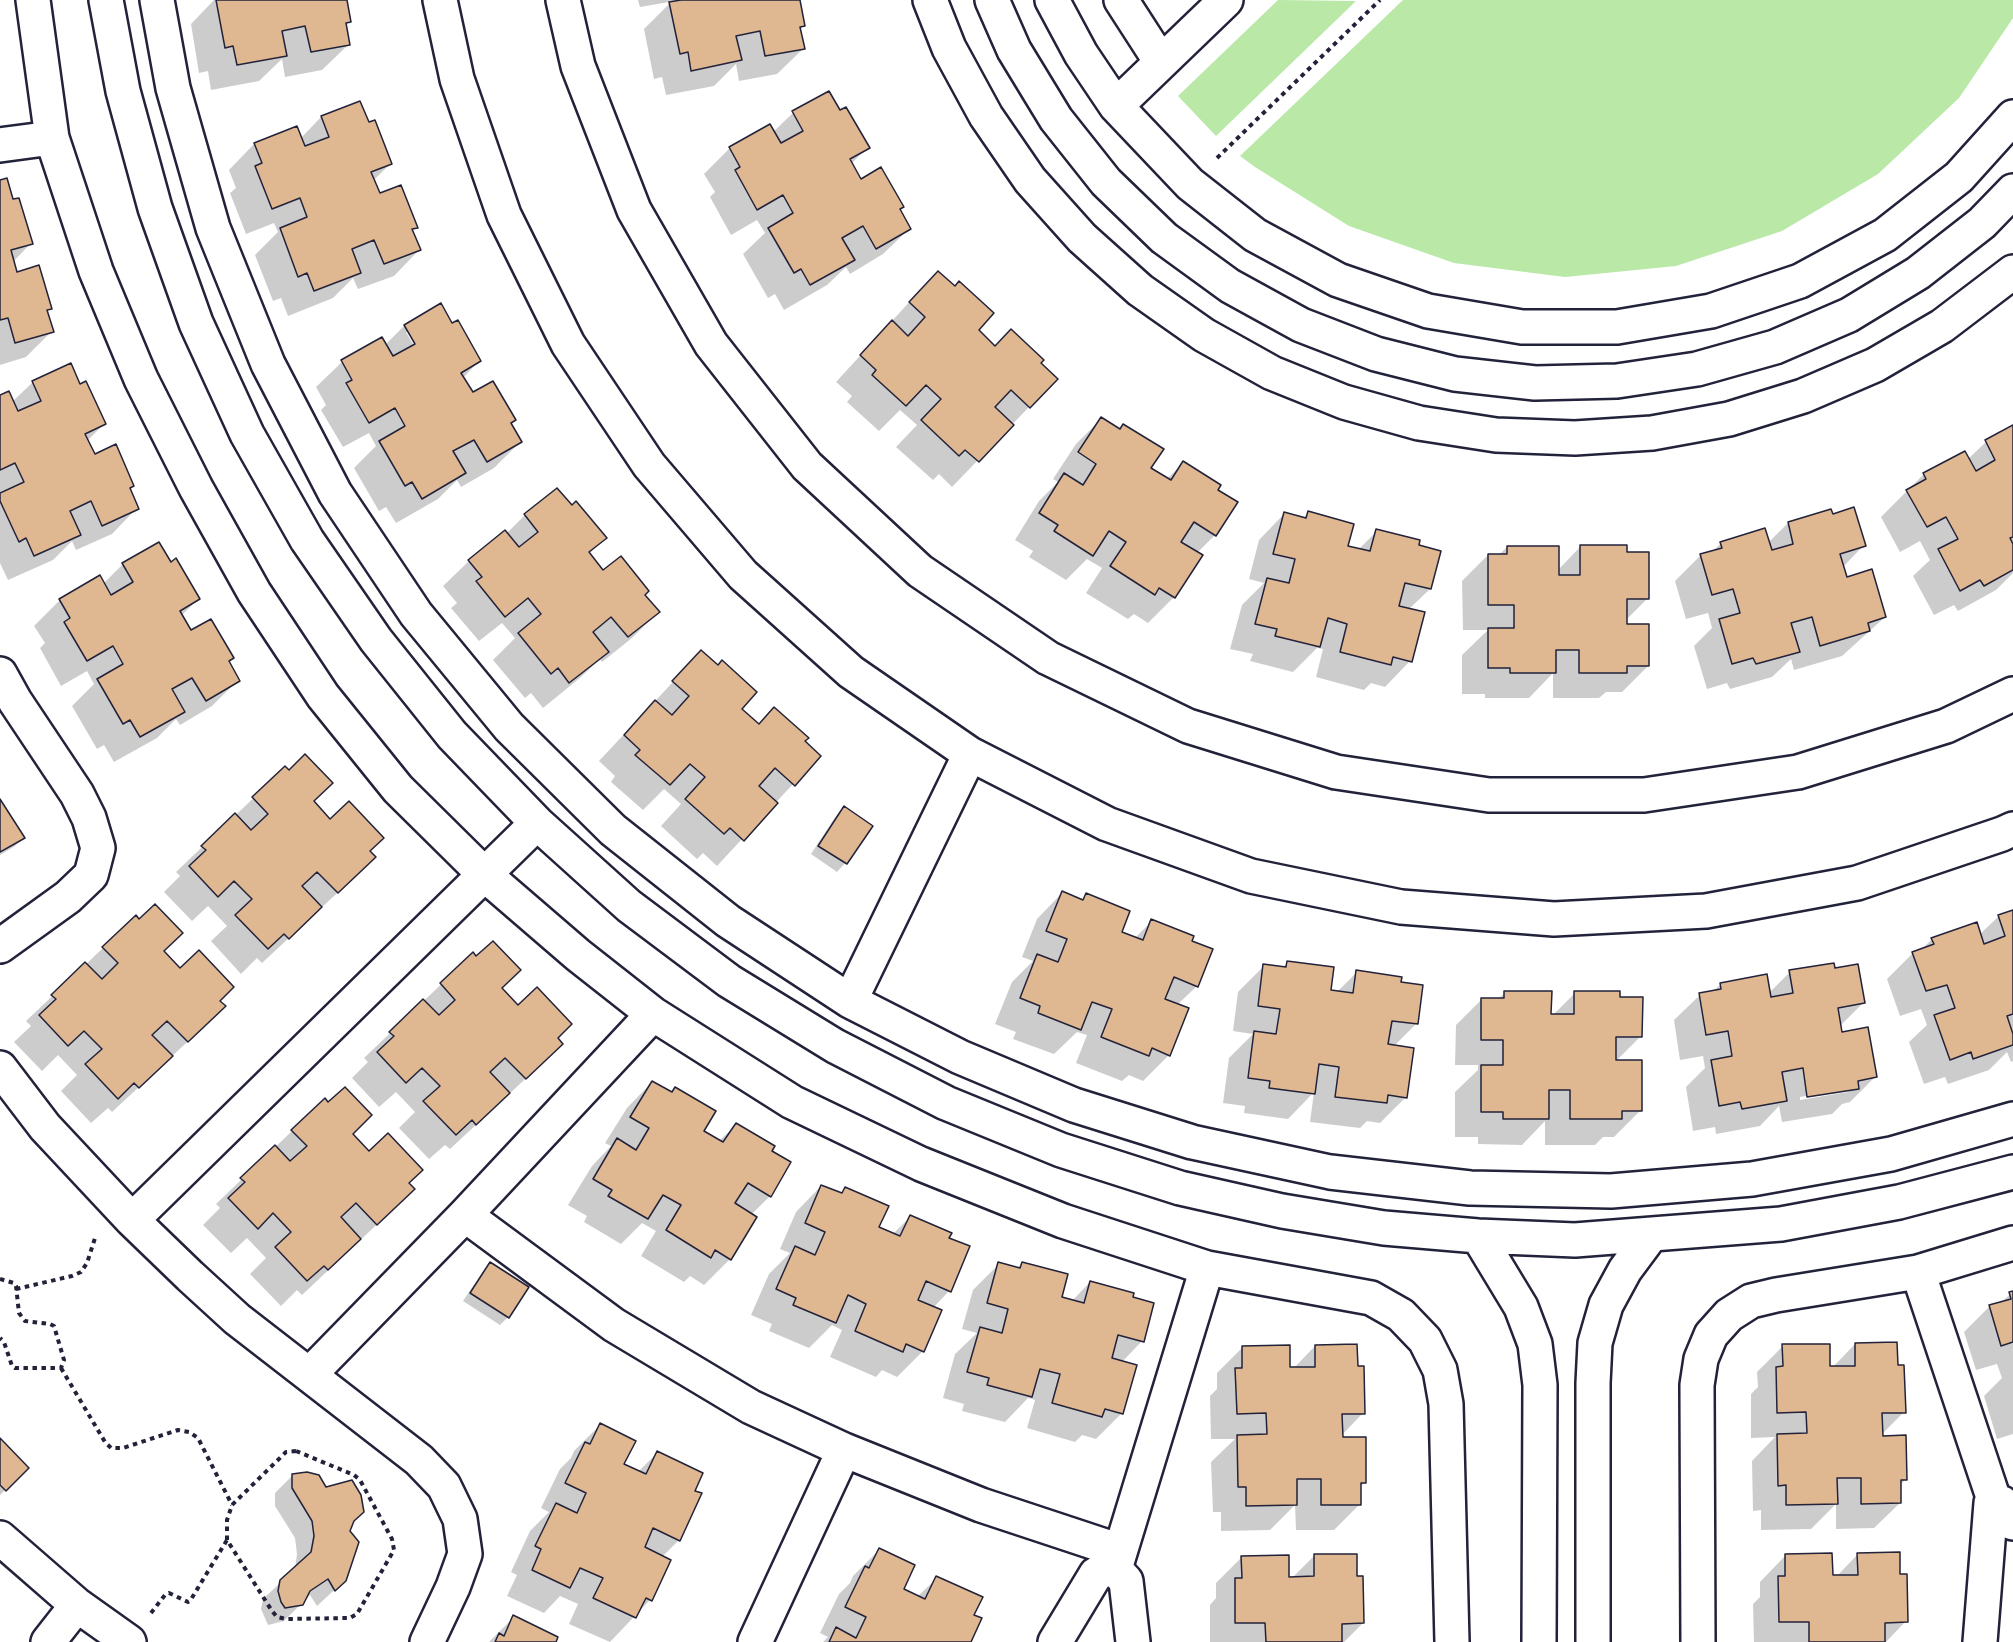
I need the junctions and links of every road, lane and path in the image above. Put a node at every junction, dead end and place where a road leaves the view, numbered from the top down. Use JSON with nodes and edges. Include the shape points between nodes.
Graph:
{"nodes":[{"id":1,"x":33,"y":0,"type":"edge"},
{"id":2,"x":106,"y":0,"type":"edge"},
{"id":3,"x":157,"y":0,"type":"edge"},
{"id":4,"x":440,"y":0,"type":"edge"},
{"id":5,"x":564,"y":0,"type":"edge"},
{"id":6,"x":930,"y":0,"type":"edge"},
{"id":7,"x":992,"y":0,"type":"edge"},
{"id":8,"x":1052,"y":0,"type":"edge"},
{"id":9,"x":1121,"y":0,"type":"edge"},
{"id":10,"x":1226,"y":0,"type":"edge"},
{"id":11,"x":1380,"y":0,"type":"edge"},
{"id":12,"x":1161,"y":63,"type":"junction"},
{"id":13,"x":1116,"y":106,"type":"junction"},
{"id":14,"x":2013,"y":117,"type":"edge"},
{"id":15,"x":51,"y":138,"type":"junction"},
{"id":16,"x":0,"y":145,"type":"edge"},
{"id":17,"x":1190,"y":184,"type":"junction"},
{"id":18,"x":2013,"y":191,"type":"edge"},
{"id":19,"x":2013,"y":272,"type":"edge"},
{"id":20,"x":0,"y":674,"type":"edge"},
{"id":21,"x":2013,"y":694,"type":"edge"},
{"id":22,"x":970,"y":754,"type":"junction"},
{"id":23,"x":537,"y":824,"type":"junction"},
{"id":24,"x":2013,"y":829,"type":"edge"},
{"id":25,"x":483,"y":874,"type":"junction"},
{"id":26,"x":0,"y":946,"type":"edge"},
{"id":27,"x":850,"y":1001,"type":"junction"},
{"id":28,"x":653,"y":1014,"type":"junction"},
{"id":29,"x":0,"y":1068,"type":"edge"},
{"id":30,"x":2013,"y":1119,"type":"edge"},
{"id":31,"x":1192,"y":1142,"type":"junction"},
{"id":32,"x":2013,"y":1172,"type":"edge"},
{"id":33,"x":1180,"y":1188,"type":"junction"},
{"id":34,"x":107,"y":1193,"type":"junction"},
{"id":35,"x":465,"y":1215,"type":"junction"},
{"id":36,"x":132,"y":1220,"type":"junction"},
{"id":37,"x":1651,"y":1235,"type":"junction"},
{"id":38,"x":1478,"y":1236,"type":"junction"},
{"id":39,"x":2013,"y":1243,"type":"edge"},
{"id":40,"x":1207,"y":1268,"type":"junction"},
{"id":41,"x":1918,"y":1272,"type":"junction"},
{"id":42,"x":0,"y":1279,"type":"edge"},
{"id":43,"x":16,"y":1289,"type":"junction"},
{"id":44,"x":0,"y":1338,"type":"edge"},
{"id":45,"x":2,"y":1344,"type":"edge"},
{"id":46,"x":62,"y":1368,"type":"junction"},
{"id":47,"x":310,"y":1374,"type":"junction"},
{"id":48,"x":844,"y":1450,"type":"junction"},
{"id":49,"x":232,"y":1505,"type":"junction"},
{"id":50,"x":2004,"y":1512,"type":"edge"},
{"id":51,"x":0,"y":1538,"type":"edge"},
{"id":52,"x":227,"y":1540,"type":"junction"},
{"id":53,"x":1118,"y":1560,"type":"junction"},
{"id":54,"x":77,"y":1605,"type":"junction"},
{"id":55,"x":48,"y":1642,"type":"edge"},
{"id":56,"x":128,"y":1642,"type":"edge"},
{"id":57,"x":427,"y":1642,"type":"edge"},
{"id":58,"x":755,"y":1642,"type":"edge"},
{"id":59,"x":1055,"y":1642,"type":"edge"},
{"id":60,"x":1133,"y":1642,"type":"edge"},
{"id":61,"x":1452,"y":1642,"type":"edge"},
{"id":62,"x":1539,"y":1642,"type":"edge"},
{"id":63,"x":1593,"y":1642,"type":"edge"},
{"id":64,"x":1698,"y":1642,"type":"edge"},
{"id":65,"x":1980,"y":1642,"type":"edge"}],
"edges":[{"from":1,"to":15,"type":"street"},
{"from":2,"to":23,"type":"street","via":[[123,91],[155,208],[196,323],[247,434],[307,540],[375,640],[452,735]]},
{"from":3,"to":27,"type":"street","via":[[173,88],[213,228],[267,364],[335,493],[416,614],[509,727],[613,830],[728,921]]},
{"from":4,"to":22,"type":"street","via":[[457,79],[504,215],[568,344],[649,465],[743,574],[851,672]]},
{"from":5,"to":21,"type":"street","via":[[578,66],[634,210],[711,344],[807,466],[920,571],[1048,658],[1177,721],[1336,772],[1489,795],[1644,795],[1798,772],[1946,726]]},
{"from":6,"to":19,"type":"street","via":[[949,48],[986,116],[1030,180],[1082,238],[1140,290],[1204,335],[1272,373],[1344,402],[1419,423],[1496,435],[1575,438],[1652,433],[1729,419],[1803,396],[1875,365],[1942,326]]},
{"from":7,"to":18,"type":"street","via":[[1014,50],[1056,119],[1106,182],[1164,238],[1230,286],[1301,325],[1376,354],[1455,374],[1535,383],[1617,381],[1696,369],[1775,347],[1849,315],[1918,273],[1982,223]]},
{"from":8,"to":13,"type":"street","via":[[1081,54]]},
{"from":9,"to":12,"type":"street"},
{"from":10,"to":12,"type":"street"},
{"from":11,"to":17,"type":"path"},
{"from":12,"to":13,"type":"street"},
{"from":13,"to":17,"type":"street"},
{"from":14,"to":17,"type":"street","via":[[1959,177],[1894,228],[1800,281],[1711,311],[1617,327],[1522,327],[1428,311],[1338,280],[1255,235]]},
{"from":15,"to":16,"type":"street"},
{"from":15,"to":25,"type":"street","via":[[96,271],[141,379],[254,592],[323,696],[398,789]]},
{"from":20,"to":26,"type":"street","via":[[77,794],[98,848],[91,874],[68,897]]},
{"from":22,"to":24,"type":"street","via":[[1107,824],[1251,876],[1401,907],[1554,920],[1707,911],[1857,883]]},
{"from":22,"to":27,"type":"street"},
{"from":23,"to":25,"type":"street"},
{"from":23,"to":33,"type":"street","via":[[629,906],[729,981],[835,1046],[946,1103],[1061,1150]]},
{"from":25,"to":28,"type":"street"},
{"from":25,"to":36,"type":"street"},
{"from":27,"to":31,"type":"street","via":[[960,1057],[1074,1105]]},
{"from":28,"to":35,"type":"street"},
{"from":28,"to":40,"type":"street","via":[[792,1102],[921,1164],[1063,1221]]},
{"from":29,"to":34,"type":"street","via":[[45,1127]]},
{"from":30,"to":31,"type":"street","via":[[1891,1154],[1752,1179],[1611,1191],[1470,1188],[1330,1172]]},
{"from":31,"to":33,"type":"street"},
{"from":32,"to":37,"type":"street","via":[[1899,1202],[1781,1224]]},
{"from":33,"to":38,"type":"street","via":[[1281,1211],[1384,1228]]},
{"from":34,"to":36,"type":"street"},
{"from":34,"to":43,"type":"path","via":[[81,1272]]},
{"from":35,"to":47,"type":"street"},
{"from":35,"to":48,"type":"street","via":[[614,1325],[752,1407]]},
{"from":36,"to":47,"type":"street","via":[[237,1319]]},
{"from":37,"to":38,"type":"street","via":[[1575,1240]]},
{"from":37,"to":63,"type":"street","via":[[1606,1305],[1595,1343]]},
{"from":38,"to":62,"type":"street","via":[[1521,1307],[1535,1344],[1540,1384]]},
{"from":39,"to":41,"type":"street"},
{"from":40,"to":53,"type":"street"},
{"from":40,"to":61,"type":"street","via":[[1371,1298],[1401,1315],[1425,1340],[1440,1370],[1446,1404]]},
{"from":41,"to":50,"type":"street"},
{"from":41,"to":64,"type":"street","via":[[1751,1301],[1729,1315],[1711,1335],[1696,1384]]},
{"from":42,"to":43,"type":"path","via":[[14,1283]]},
{"from":43,"to":46,"type":"path","via":[[19,1313],[25,1322],[54,1326],[64,1360]]},
{"from":44,"to":45,"type":"path"},
{"from":45,"to":46,"type":"path","via":[[15,1368]]},
{"from":46,"to":49,"type":"path","via":[[111,1448],[123,1448],[178,1430],[189,1431],[198,1438]]},
{"from":47,"to":57,"type":"street","via":[[419,1460],[444,1486],[460,1519],[465,1554]]},
{"from":48,"to":53,"type":"street"},
{"from":48,"to":58,"type":"street"},
{"from":49,"to":52,"type":"path"},
{"from":49,"to":52,"type":"path","via":[[286,1452],[296,1451],[360,1480],[392,1539],[394,1550],[357,1614],[350,1618],[286,1619],[272,1611]]},
{"from":50,"to":65,"type":"street","via":[[1991,1507]]},
{"from":51,"to":54,"type":"street"},
{"from":52,"to":56,"type":"path","via":[[190,1601],[174,1594],[165,1595]]},
{"from":53,"to":59,"type":"street","via":[[1096,1574]]},
{"from":53,"to":60,"type":"street","via":[[1126,1581]]},
{"from":54,"to":55,"type":"street"},
{"from":54,"to":56,"type":"street"}]}
